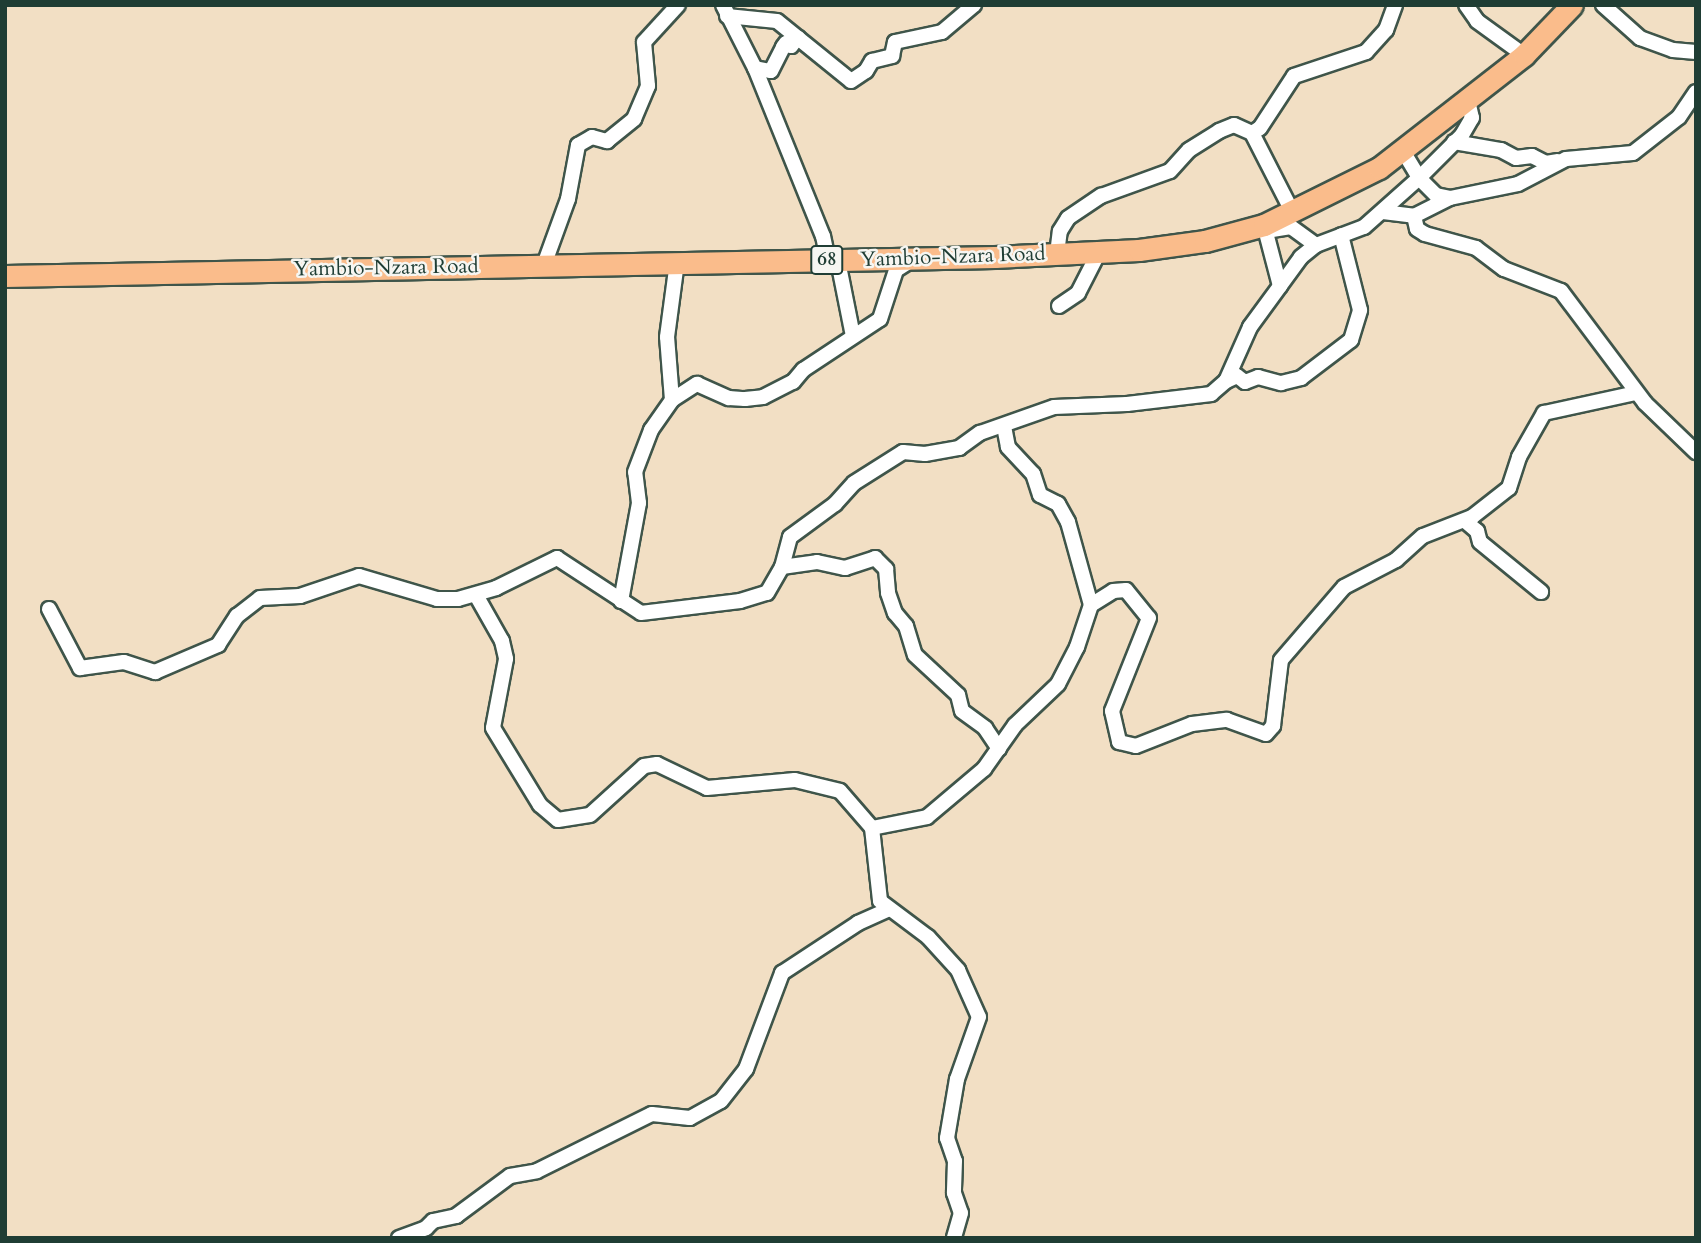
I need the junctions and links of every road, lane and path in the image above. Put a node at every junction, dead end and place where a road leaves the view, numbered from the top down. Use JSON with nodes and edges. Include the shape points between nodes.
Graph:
{"nodes":[{"id":1,"x":678,"y":5,"type":"edge"},
{"id":2,"x":974,"y":5,"type":"edge"},
{"id":3,"x":1395,"y":5,"type":"edge"},
{"id":4,"x":1466,"y":5,"type":"edge"},
{"id":5,"x":1572,"y":5,"type":"edge"},
{"id":6,"x":1603,"y":5,"type":"edge"},
{"id":7,"x":725,"y":10,"type":"edge"},
{"id":8,"x":798,"y":38,"type":"junction"},
{"id":9,"x":1696,"y":52,"type":"edge"},
{"id":10,"x":1524,"y":55,"type":"junction"},
{"id":11,"x":755,"y":68,"type":"junction"},
{"id":12,"x":1696,"y":92,"type":"edge"},
{"id":13,"x":1468,"y":101,"type":"junction"},
{"id":14,"x":1429,"y":132,"type":"junction"},
{"id":15,"x":1252,"y":133,"type":"junction"},
{"id":16,"x":1452,"y":144,"type":"junction"},
{"id":17,"x":1404,"y":151,"type":"junction"},
{"id":18,"x":1566,"y":159,"type":"junction"},
{"id":19,"x":1419,"y":178,"type":"junction"},
{"id":20,"x":1450,"y":198,"type":"junction"},
{"id":21,"x":1293,"y":211,"type":"junction"},
{"id":22,"x":1383,"y":212,"type":"junction"},
{"id":23,"x":1414,"y":216,"type":"junction"},
{"id":24,"x":1265,"y":228,"type":"junction"},
{"id":25,"x":1341,"y":235,"type":"junction"},
{"id":26,"x":1316,"y":245,"type":"junction"},
{"id":27,"x":1099,"y":252,"type":"junction"},
{"id":28,"x":1057,"y":254,"type":"junction"},
{"id":29,"x":914,"y":259,"type":"junction"},
{"id":30,"x":833,"y":260,"type":"junction"},
{"id":31,"x":677,"y":262,"type":"junction"},
{"id":32,"x":544,"y":265,"type":"junction"},
{"id":33,"x":5,"y":276,"type":"edge"},
{"id":34,"x":1280,"y":286,"type":"junction"},
{"id":35,"x":1059,"y":306,"type":"dead end"},
{"id":36,"x":853,"y":336,"type":"junction"},
{"id":37,"x":1226,"y":381,"type":"junction"},
{"id":38,"x":1636,"y":393,"type":"junction"},
{"id":39,"x":672,"y":400,"type":"junction"},
{"id":40,"x":1004,"y":426,"type":"junction"},
{"id":41,"x":1696,"y":452,"type":"edge"},
{"id":42,"x":1465,"y":521,"type":"junction"},
{"id":43,"x":782,"y":567,"type":"junction"},
{"id":44,"x":1541,"y":592,"type":"dead end"},
{"id":45,"x":476,"y":596,"type":"junction"},
{"id":46,"x":621,"y":601,"type":"junction"},
{"id":47,"x":1091,"y":605,"type":"junction"},
{"id":48,"x":48,"y":609,"type":"dead end"},
{"id":49,"x":999,"y":749,"type":"junction"},
{"id":50,"x":872,"y":828,"type":"junction"},
{"id":51,"x":889,"y":909,"type":"junction"},
{"id":52,"x":399,"y":1238,"type":"edge"},
{"id":53,"x":954,"y":1238,"type":"edge"}],
"edges":[{"from":1,"to":32,"type":"street","via":[[644,42],[648,86],[634,119],[607,141],[592,136],[578,145],[568,199]]},
{"from":2,"to":8,"type":"street","via":[[942,32],[895,43],[892,56],[872,61],[851,81]]},
{"from":3,"to":15,"type":"street","via":[[1386,30],[1366,52],[1294,76],[1274,111],[1266,113],[1260,128]]},
{"from":4,"to":10,"type":"street","via":[[1477,21]]},
{"from":5,"to":10,"type":"main road","name":"Yambio-Nzara Road","number":"68"},
{"from":6,"to":9,"type":"street","via":[[1640,37],[1673,50]]},
{"from":7,"to":8,"type":"street","via":[[778,21]]},
{"from":7,"to":11,"type":"street"},
{"from":8,"to":11,"type":"street","via":[[791,46],[786,43],[771,71]]},
{"from":10,"to":13,"type":"main road","name":"Yambio-Nzara Road","number":"68"},
{"from":11,"to":30,"type":"street"},
{"from":12,"to":18,"type":"street","via":[[1661,134],[1633,153]]},
{"from":13,"to":14,"type":"main road","name":"Yambio-Nzara Road","number":"68"},
{"from":13,"to":16,"type":"street","via":[[1472,118]]},
{"from":14,"to":16,"type":"street"},
{"from":14,"to":17,"type":"main road","name":"Yambio-Nzara Road","number":"68"},
{"from":15,"to":21,"type":"street"},
{"from":15,"to":28,"type":"street","via":[[1234,125],[1219,131],[1189,150],[1171,171],[1101,196],[1068,218],[1060,231]]},
{"from":16,"to":18,"type":"street","via":[[1501,150],[1516,158],[1532,156],[1546,163]]},
{"from":16,"to":19,"type":"street"},
{"from":17,"to":19,"type":"street"},
{"from":17,"to":21,"type":"main road","name":"Yambio-Nzara Road","number":"68"},
{"from":18,"to":20,"type":"street","via":[[1518,184]]},
{"from":19,"to":20,"type":"street","via":[[1436,195]]},
{"from":19,"to":22,"type":"street"},
{"from":20,"to":23,"type":"street"},
{"from":21,"to":24,"type":"main road","name":"Yambio-Nzara Road","number":"68"},
{"from":22,"to":23,"type":"street"},
{"from":22,"to":25,"type":"street","via":[[1364,227]]},
{"from":23,"to":38,"type":"street","via":[[1417,229],[1425,234],[1476,248],[1504,269],[1561,291]]},
{"from":24,"to":26,"type":"street","via":[[1291,227]]},
{"from":24,"to":27,"type":"main road","name":"Yambio-Nzara Road","number":"68","via":[[1205,241]]},
{"from":24,"to":34,"type":"street"},
{"from":25,"to":26,"type":"street"},
{"from":25,"to":37,"type":"street","via":[[1360,310],[1351,340],[1301,378],[1281,383],[1258,377],[1245,382],[1237,376]]},
{"from":26,"to":34,"type":"street"},
{"from":27,"to":28,"type":"main road","name":"Yambio-Nzara Road","number":"68"},
{"from":27,"to":35,"type":"street","via":[[1078,293]]},
{"from":28,"to":29,"type":"main road","name":"Yambio-Nzara Road","number":"68"},
{"from":29,"to":30,"type":"main road","name":"Yambio-Nzara Road","number":"68"},
{"from":29,"to":36,"type":"street","via":[[895,270],[880,319]]},
{"from":30,"to":31,"type":"main road","name":"Yambio-Nzara Road","number":"68"},
{"from":30,"to":36,"type":"street"},
{"from":31,"to":32,"type":"main road","name":"Yambio-Nzara Road","number":"68"},
{"from":31,"to":39,"type":"street","via":[[667,337]]},
{"from":32,"to":33,"type":"main road","name":"Yambio-Nzara Road","number":"68"},
{"from":34,"to":37,"type":"street","via":[[1250,327]]},
{"from":36,"to":39,"type":"street","via":[[803,370],[793,383],[763,397],[729,398],[697,384]]},
{"from":37,"to":40,"type":"street","via":[[1211,394],[1054,407]]},
{"from":38,"to":41,"type":"street"},
{"from":38,"to":42,"type":"street","via":[[1544,413],[1519,457],[1509,488]]},
{"from":39,"to":46,"type":"street","via":[[651,430],[635,472],[639,503]]},
{"from":40,"to":43,"type":"street","via":[[980,433],[959,448],[902,452],[854,483],[835,504],[790,537]]},
{"from":40,"to":47,"type":"street","via":[[1008,447],[1033,474],[1040,495],[1058,504],[1068,522]]},
{"from":42,"to":44,"type":"street","via":[[1477,531],[1480,542]]},
{"from":42,"to":47,"type":"street","via":[[1415,541],[1395,561],[1345,587],[1325,608],[1281,660],[1274,720],[1266,734],[1227,720],[1184,727],[1136,746],[1119,742],[1112,710],[1149,618],[1126,590],[1114,591]]},
{"from":43,"to":46,"type":"street","via":[[767,593],[740,601],[641,613]]},
{"from":43,"to":49,"type":"street","via":[[817,562],[845,568],[875,558],[886,569],[888,593],[915,655],[958,695],[962,711],[985,728]]},
{"from":45,"to":46,"type":"street","via":[[557,558]]},
{"from":45,"to":48,"type":"street","via":[[437,599],[359,576],[300,596],[260,598],[237,616],[218,645],[155,672],[124,662],[80,668]]},
{"from":45,"to":50,"type":"street","via":[[502,641],[506,659],[493,728],[549,816],[558,820],[590,815],[644,766],[657,764],[706,788],[795,780],[840,791]]},
{"from":47,"to":49,"type":"street","via":[[1058,684],[1015,725]]},
{"from":49,"to":50,"type":"street","via":[[984,769],[927,817]]},
{"from":50,"to":51,"type":"street","via":[[880,901]]},
{"from":51,"to":52,"type":"street","via":[[858,923],[782,973],[746,1069],[721,1101],[690,1118],[652,1114],[631,1122],[537,1171],[510,1176],[456,1216],[433,1221]]},
{"from":51,"to":53,"type":"street","via":[[929,937],[958,970],[979,1017],[957,1079],[947,1138],[955,1161],[954,1194],[961,1213]]}]}
